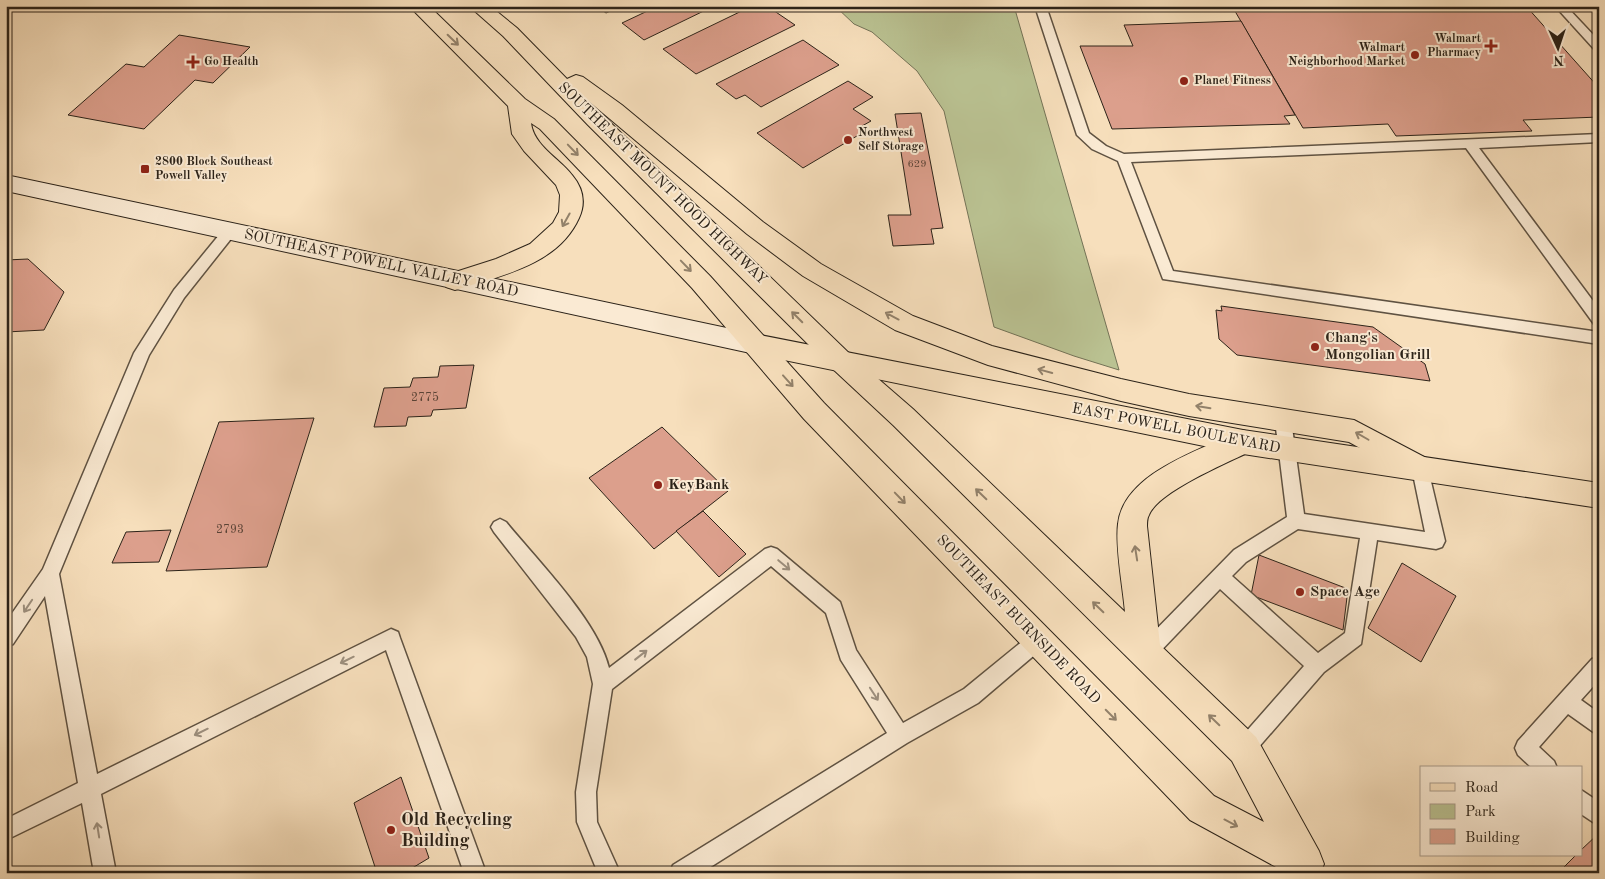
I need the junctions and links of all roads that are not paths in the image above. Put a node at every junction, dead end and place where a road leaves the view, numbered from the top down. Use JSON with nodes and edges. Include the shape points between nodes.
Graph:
{"nodes":[{"id":1,"x":418,"y":6,"type":"edge"},
{"id":2,"x":478,"y":6,"type":"edge"},
{"id":3,"x":1040,"y":6,"type":"edge"},
{"id":4,"x":1560,"y":6,"type":"edge"},
{"id":5,"x":510,"y":32,"type":"junction"},
{"id":6,"x":1599,"y":48,"type":"edge"},
{"id":7,"x":518,"y":104,"type":"junction"},
{"id":8,"x":1599,"y":138,"type":"edge"},
{"id":9,"x":1470,"y":144,"type":"junction"},
{"id":10,"x":1123,"y":158,"type":"junction"},
{"id":11,"x":6,"y":182,"type":"edge"},
{"id":12,"x":229,"y":232,"type":"junction"},
{"id":13,"x":456,"y":280,"type":"junction"},
{"id":14,"x":1599,"y":320,"type":"edge"},
{"id":15,"x":1599,"y":338,"type":"edge"},
{"id":16,"x":755,"y":344,"type":"junction"},
{"id":17,"x":844,"y":364,"type":"junction"},
{"id":18,"x":1283,"y":420,"type":"junction"},
{"id":19,"x":1243,"y":442,"type":"junction"},
{"id":20,"x":1287,"y":449,"type":"junction"},
{"id":21,"x":1420,"y":469,"type":"junction"},
{"id":22,"x":1599,"y":496,"type":"edge"},
{"id":23,"x":1296,"y":521,"type":"junction"},
{"id":24,"x":500,"y":527,"type":"dead end"},
{"id":25,"x":1370,"y":532,"type":"junction"},
{"id":26,"x":50,"y":574,"type":"junction"},
{"id":27,"x":1220,"y":577,"type":"junction"},
{"id":28,"x":6,"y":638,"type":"edge"},
{"id":29,"x":1038,"y":641,"type":"junction"},
{"id":30,"x":1145,"y":654,"type":"junction"},
{"id":31,"x":1317,"y":665,"type":"junction"},
{"id":32,"x":1599,"y":666,"type":"edge"},
{"id":33,"x":603,"y":684,"type":"junction"},
{"id":34,"x":1568,"y":701,"type":"junction"},
{"id":35,"x":1599,"y":726,"type":"edge"},
{"id":36,"x":900,"y":736,"type":"junction"},
{"id":37,"x":1526,"y":748,"type":"joint"},
{"id":38,"x":1244,"y":749,"type":"junction"},
{"id":39,"x":1545,"y":766,"type":"edge"},
{"id":40,"x":90,"y":788,"type":"junction"},
{"id":41,"x":1582,"y":801,"type":"edge"},
{"id":42,"x":1599,"y":816,"type":"edge"},
{"id":43,"x":6,"y":830,"type":"edge"},
{"id":44,"x":1310,"y":868,"type":"edge"},
{"id":45,"x":105,"y":873,"type":"edge"},
{"id":46,"x":475,"y":873,"type":"edge"},
{"id":47,"x":609,"y":873,"type":"edge"},
{"id":48,"x":681,"y":873,"type":"edge"}],
"edges":[{"from":1,"to":7,"type":"main road","one_way":true},
{"from":2,"to":5,"type":"main road","name":"SOUTHEAST MOUNT HOOD HIGHWAY"},
{"from":3,"to":10,"type":"lane","via":[[1083,135],[1106,152]]},
{"from":4,"to":6,"type":"lane"},
{"from":17,"to":5,"type":"main road","name":"SOUTHEAST MOUNT HOOD HIGHWAY","one_way":true},
{"from":18,"to":5,"type":"main road","one_way":true,"via":[[1188,405],[1046,372],[988,355],[904,323],[812,270],[755,228],[615,110]]},
{"from":7,"to":13,"type":"main road","one_way":true,"via":[[522,134],[565,182],[571,194],[573,203],[568,218],[556,235],[524,258]]},
{"from":7,"to":16,"type":"main road","one_way":true,"via":[[547,124],[701,282]]},
{"from":8,"to":9,"type":"lane"},
{"from":9,"to":10,"type":"lane"},
{"from":9,"to":14,"type":"lane"},
{"from":10,"to":15,"type":"lane","via":[[1168,276]]},
{"from":11,"to":12,"type":"main road","name":"SOUTHEAST POWELL VALLEY ROAD"},
{"from":12,"to":13,"type":"main road","name":"SOUTHEAST POWELL VALLEY ROAD"},
{"from":12,"to":26,"type":"lane","via":[[179,294],[142,353]]},
{"from":13,"to":16,"type":"main road","name":"SOUTHEAST POWELL VALLEY ROAD"},
{"from":16,"to":17,"type":"main road","name":"EAST POWELL BOULEVARD"},
{"from":16,"to":29,"type":"main road","name":"SOUTHEAST BURNSIDE ROAD","one_way":true,"via":[[814,411]]},
{"from":17,"to":19,"type":"main road","name":"EAST POWELL BOULEVARD"},
{"from":30,"to":17,"type":"main road","name":"SOUTHEAST BURNSIDE ROAD","one_way":true},
{"from":18,"to":20,"type":"lane"},
{"from":21,"to":18,"type":"main road","one_way":true,"via":[[1354,431]]},
{"from":19,"to":20,"type":"main road","name":"EAST POWELL BOULEVARD"},
{"from":30,"to":19,"type":"main road","one_way":true,"via":[[1132,526],[1136,508],[1147,493]]},
{"from":20,"to":21,"type":"main road","name":"EAST POWELL BOULEVARD"},
{"from":20,"to":23,"type":"lane"},
{"from":21,"to":22,"type":"main road","name":"EAST POWELL BOULEVARD"},
{"from":21,"to":25,"type":"lane","via":[[1436,541]]},
{"from":23,"to":25,"type":"lane"},
{"from":23,"to":27,"type":"lane","via":[[1240,556]]},
{"from":24,"to":33,"type":"lane","via":[[583,630],[596,654]]},
{"from":25,"to":31,"type":"lane","via":[[1354,638]]},
{"from":26,"to":28,"type":"lane","one_way":true},
{"from":26,"to":40,"type":"lane"},
{"from":27,"to":30,"type":"lane"},
{"from":27,"to":31,"type":"lane"},
{"from":29,"to":36,"type":"lane","via":[[971,696]]},
{"from":29,"to":44,"type":"main road","name":"SOUTHEAST BURNSIDE ROAD","one_way":true,"via":[[1202,808]]},
{"from":38,"to":30,"type":"main road","name":"SOUTHEAST BURNSIDE ROAD","one_way":true},
{"from":31,"to":38,"type":"lane"},
{"from":32,"to":34,"type":"lane"},
{"from":33,"to":36,"type":"lane","one_way":true,"via":[[771,555],[834,608],[848,654]]},
{"from":33,"to":47,"type":"lane","via":[[586,792],[587,822]]},
{"from":34,"to":35,"type":"lane"},
{"from":34,"to":37,"type":"lane"},
{"from":36,"to":48,"type":"lane"},
{"from":37,"to":39,"type":"lane"},
{"from":38,"to":44,"type":"main road","name":"SOUTHEAST BURNSIDE ROAD"},
{"from":40,"to":43,"type":"lane"},
{"from":45,"to":40,"type":"lane","one_way":true},
{"from":46,"to":40,"type":"lane","one_way":true,"via":[[391,638]]},
{"from":41,"to":42,"type":"lane"}]}
